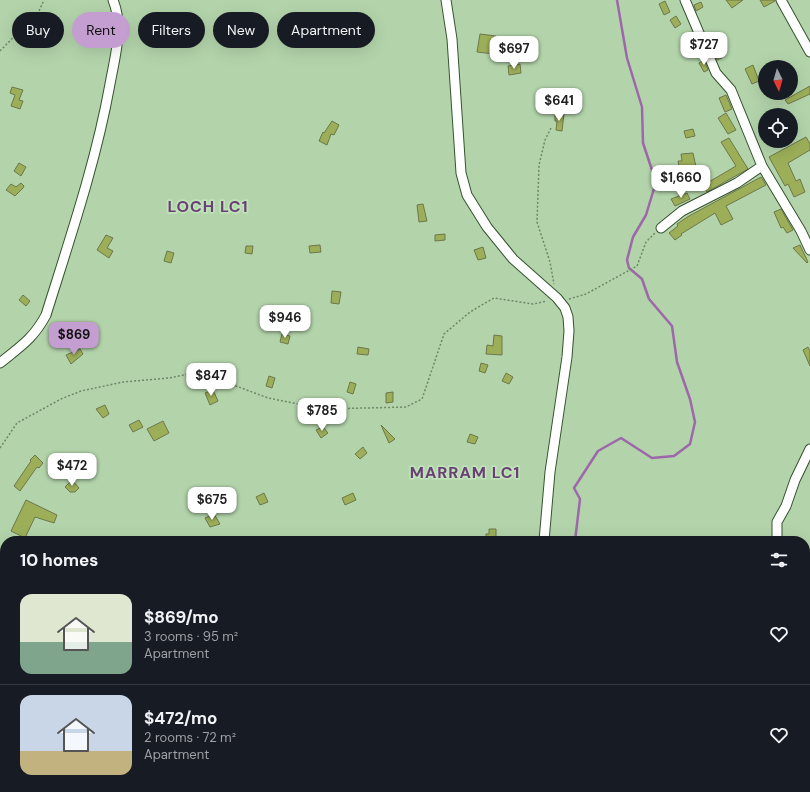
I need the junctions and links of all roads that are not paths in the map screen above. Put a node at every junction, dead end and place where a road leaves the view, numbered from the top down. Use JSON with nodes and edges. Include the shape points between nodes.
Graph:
{"nodes":[{"id":1,"x":113,"y":0,"type":"edge"},
{"id":2,"x":446,"y":0,"type":"edge"},
{"id":3,"x":685,"y":0,"type":"edge"},
{"id":4,"x":781,"y":0,"type":"edge"},
{"id":5,"x":810,"y":52,"type":"edge"},
{"id":6,"x":762,"y":166,"type":"junction"},
{"id":7,"x":661,"y":228,"type":"road end"},
{"id":8,"x":810,"y":250,"type":"edge"},
{"id":9,"x":0,"y":363,"type":"edge"},
{"id":10,"x":810,"y":449,"type":"edge"},
{"id":11,"x":544,"y":536,"type":"edge"},
{"id":12,"x":777,"y":536,"type":"edge"}],
"edges":[{"from":1,"to":9,"type":"street","via":[[119,28],[113,70],[102,131],[71,236],[46,315],[40,326],[32,337]]},
{"from":2,"to":11,"type":"street","via":[[452,39],[461,173],[467,195],[486,227],[513,259],[558,300],[568,316],[569,331],[550,472]]},
{"from":3,"to":6,"type":"street","via":[[716,73],[732,90]]},
{"from":4,"to":5,"type":"street"},
{"from":6,"to":7,"type":"street","via":[[737,183],[682,211]]},
{"from":6,"to":8,"type":"street"},
{"from":10,"to":12,"type":"street","via":[[777,522]]}]}
